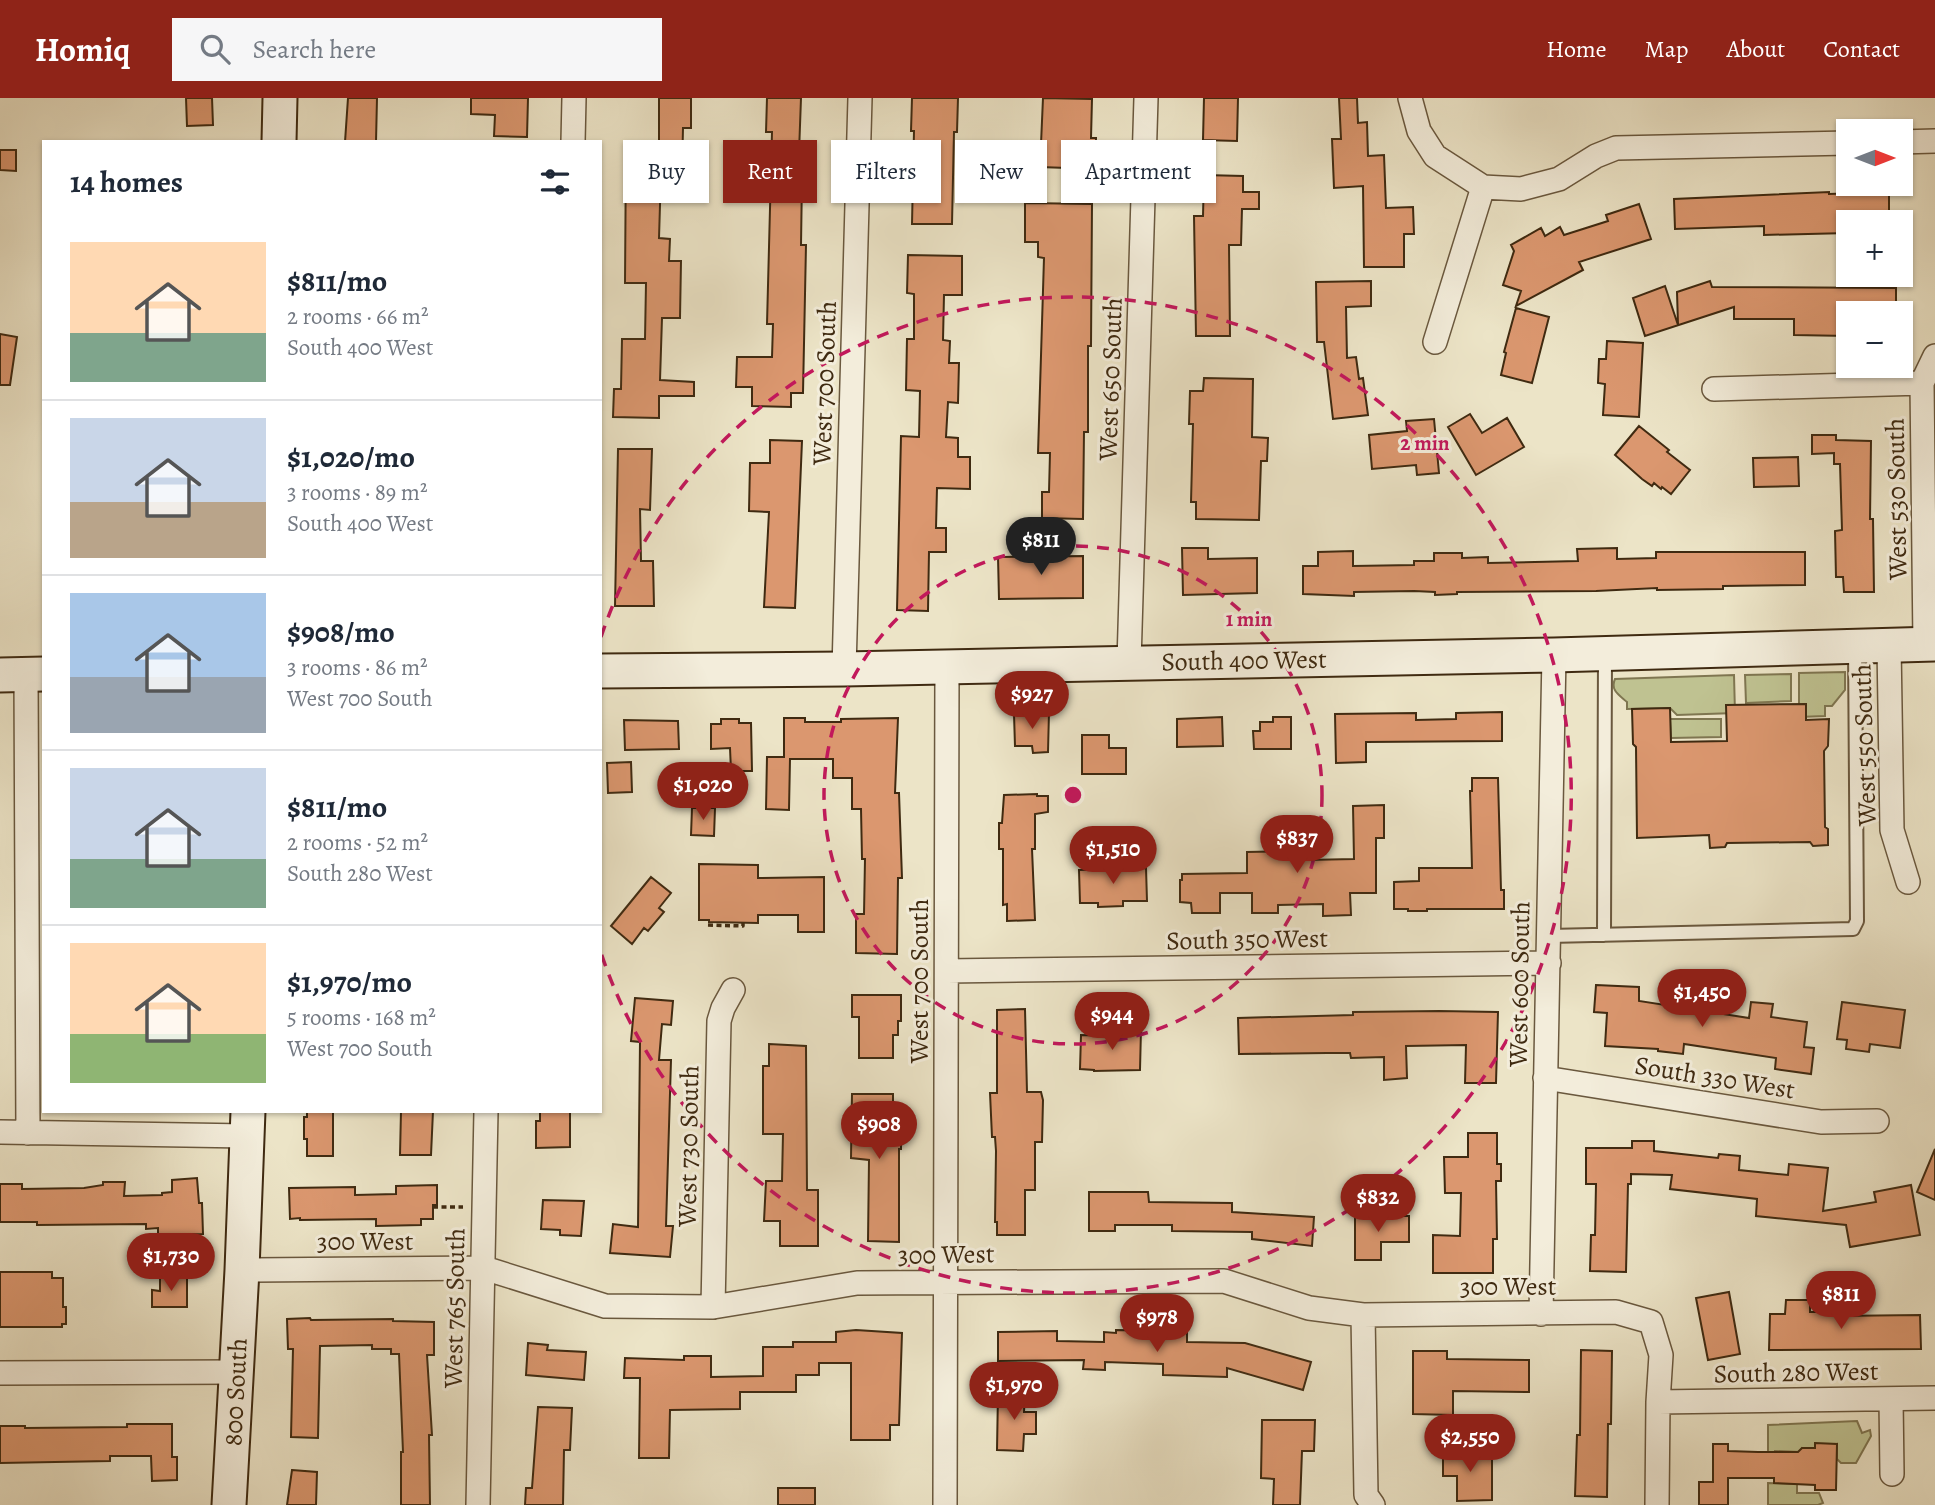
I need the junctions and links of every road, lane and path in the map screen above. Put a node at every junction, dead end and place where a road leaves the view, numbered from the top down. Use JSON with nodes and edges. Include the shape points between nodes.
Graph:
{"nodes":[{"id":1,"x":280,"y":98,"type":"edge"},
{"id":2,"x":574,"y":98,"type":"edge"},
{"id":3,"x":860,"y":98,"type":"edge"},
{"id":4,"x":1146,"y":98,"type":"edge"},
{"id":5,"x":1410,"y":101,"type":"edge"},
{"id":6,"x":279,"y":140,"type":"edge"},
{"id":7,"x":573,"y":140,"type":"edge"},
{"id":8,"x":1935,"y":141,"type":"edge"},
{"id":9,"x":1913,"y":142,"type":"edge"},
{"id":10,"x":1836,"y":143,"type":"edge"},
{"id":11,"x":1483,"y":187,"type":"junction"},
{"id":12,"x":1435,"y":342,"type":"dead end"},
{"id":13,"x":1935,"y":356,"type":"edge"},
{"id":14,"x":1923,"y":383,"type":"junction"},
{"id":15,"x":1714,"y":389,"type":"dead end"},
{"id":16,"x":1930,"y":644,"type":"edge"},
{"id":17,"x":1889,"y":646,"type":"junction"},
{"id":18,"x":1855,"y":647,"type":"junction"},
{"id":19,"x":1605,"y":654,"type":"junction"},
{"id":20,"x":1554,"y":655,"type":"junction"},
{"id":21,"x":1129,"y":662,"type":"junction"},
{"id":22,"x":947,"y":667,"type":"junction"},
{"id":23,"x":844,"y":669,"type":"junction"},
{"id":24,"x":602,"y":671,"type":"edge"},
{"id":25,"x":23,"y":674,"type":"edge"},
{"id":26,"x":1908,"y":882,"type":"dead end"},
{"id":27,"x":743,"y":922,"type":"dead end"},
{"id":28,"x":708,"y":925,"type":"dead end"},
{"id":29,"x":1604,"y":935,"type":"junction"},
{"id":30,"x":1549,"y":936,"type":"junction"},
{"id":31,"x":1549,"y":963,"type":"junction"},
{"id":32,"x":947,"y":971,"type":"junction"},
{"id":33,"x":733,"y":990,"type":"dead end"},
{"id":34,"x":1545,"y":1078,"type":"junction"},
{"id":35,"x":486,"y":1113,"type":"edge"},
{"id":36,"x":1877,"y":1121,"type":"dead end"},
{"id":37,"x":247,"y":1124,"type":"edge"},
{"id":38,"x":0,"y":1132,"type":"edge"},
{"id":39,"x":28,"y":1133,"type":"junction"},
{"id":40,"x":465,"y":1207,"type":"dead end"},
{"id":41,"x":433,"y":1208,"type":"dead end"},
{"id":42,"x":484,"y":1268,"type":"junction"},
{"id":43,"x":242,"y":1270,"type":"junction"},
{"id":44,"x":947,"y":1281,"type":"junction"},
{"id":45,"x":713,"y":1307,"type":"junction"},
{"id":46,"x":1541,"y":1314,"type":"junction"},
{"id":47,"x":1363,"y":1315,"type":"junction"},
{"id":48,"x":236,"y":1372,"type":"junction"},
{"id":49,"x":0,"y":1373,"type":"edge"},
{"id":50,"x":1935,"y":1398,"type":"edge"},
{"id":51,"x":1891,"y":1399,"type":"junction"},
{"id":52,"x":1658,"y":1402,"type":"junction"},
{"id":53,"x":1892,"y":1474,"type":"dead end"},
{"id":54,"x":229,"y":1505,"type":"edge"},
{"id":55,"x":478,"y":1505,"type":"edge"},
{"id":56,"x":945,"y":1505,"type":"edge"},
{"id":57,"x":1373,"y":1505,"type":"edge"},
{"id":58,"x":1657,"y":1505,"type":"edge"}],
"edges":[{"from":1,"to":6,"type":"main road"},
{"from":2,"to":7,"type":"street"},
{"from":3,"to":23,"type":"street","name":"West 700 South"},
{"from":4,"to":21,"type":"street","name":"West 650 South"},
{"from":5,"to":11,"type":"street","via":[[1419,131],[1435,156]]},
{"from":8,"to":9,"type":"street"},
{"from":10,"to":11,"type":"street","via":[[1616,148],[1559,179],[1521,189]]},
{"from":11,"to":12,"type":"street"},
{"from":13,"to":14,"type":"street","name":"West 530 South"},
{"from":14,"to":15,"type":"street"},
{"from":14,"to":16,"type":"street","name":"West 530 South"},
{"from":16,"to":17,"type":"main road","name":"South 400 West"},
{"from":17,"to":18,"type":"main road","name":"South 400 West"},
{"from":17,"to":26,"type":"street","name":"West 550 South","via":[[1892,830]]},
{"from":18,"to":19,"type":"main road","name":"South 400 West"},
{"from":18,"to":29,"type":"lane","via":[[1857,921],[1853,929]]},
{"from":19,"to":20,"type":"main road","name":"South 400 West"},
{"from":19,"to":29,"type":"lane"},
{"from":20,"to":21,"type":"main road","name":"South 400 West"},
{"from":20,"to":30,"type":"street","name":"West 600 South"},
{"from":21,"to":22,"type":"main road","name":"South 400 West"},
{"from":22,"to":23,"type":"main road","name":"South 400 West"},
{"from":22,"to":32,"type":"street","name":"West 700 South"},
{"from":23,"to":24,"type":"main road","name":"South 400 West"},
{"from":25,"to":39,"type":"street"},
{"from":27,"to":28,"type":"path","via":[[743,926]]},
{"from":29,"to":30,"type":"lane"},
{"from":30,"to":31,"type":"street","name":"West 600 South"},
{"from":31,"to":32,"type":"street","name":"South 350 West"},
{"from":31,"to":34,"type":"street","name":"West 600 South"},
{"from":32,"to":44,"type":"street","name":"West 700 South"},
{"from":33,"to":45,"type":"street","name":"West 730 South","via":[[719,1021]]},
{"from":34,"to":36,"type":"street","name":"South 330 West","via":[[1821,1122]]},
{"from":34,"to":46,"type":"street","name":"West 600 South"},
{"from":35,"to":42,"type":"street","name":"West 765 South"},
{"from":37,"to":39,"type":"street"},
{"from":37,"to":43,"type":"main road","name":"800 South"},
{"from":38,"to":39,"type":"street"},
{"from":40,"to":41,"type":"path"},
{"from":42,"to":43,"type":"street","name":"300 West"},
{"from":42,"to":45,"type":"street","name":"300 West","via":[[605,1306]]},
{"from":42,"to":55,"type":"street","name":"West 765 South"},
{"from":43,"to":48,"type":"main road","name":"800 South"},
{"from":44,"to":45,"type":"street","name":"300 West","via":[[857,1283]]},
{"from":44,"to":47,"type":"street","name":"300 West","via":[[1224,1281],[1309,1308]]},
{"from":44,"to":56,"type":"street","name":"West 700 South"},
{"from":46,"to":47,"type":"street","name":"300 West"},
{"from":46,"to":52,"type":"street","name":"300 West","via":[[1616,1312],[1651,1322],[1661,1355]]},
{"from":47,"to":57,"type":"street","via":[[1366,1495]]},
{"from":48,"to":49,"type":"street"},
{"from":48,"to":54,"type":"main road","name":"800 South"},
{"from":50,"to":51,"type":"street","name":"South 280 West"},
{"from":51,"to":52,"type":"street","name":"South 280 West"},
{"from":51,"to":53,"type":"street"},
{"from":52,"to":58,"type":"street"}]}
